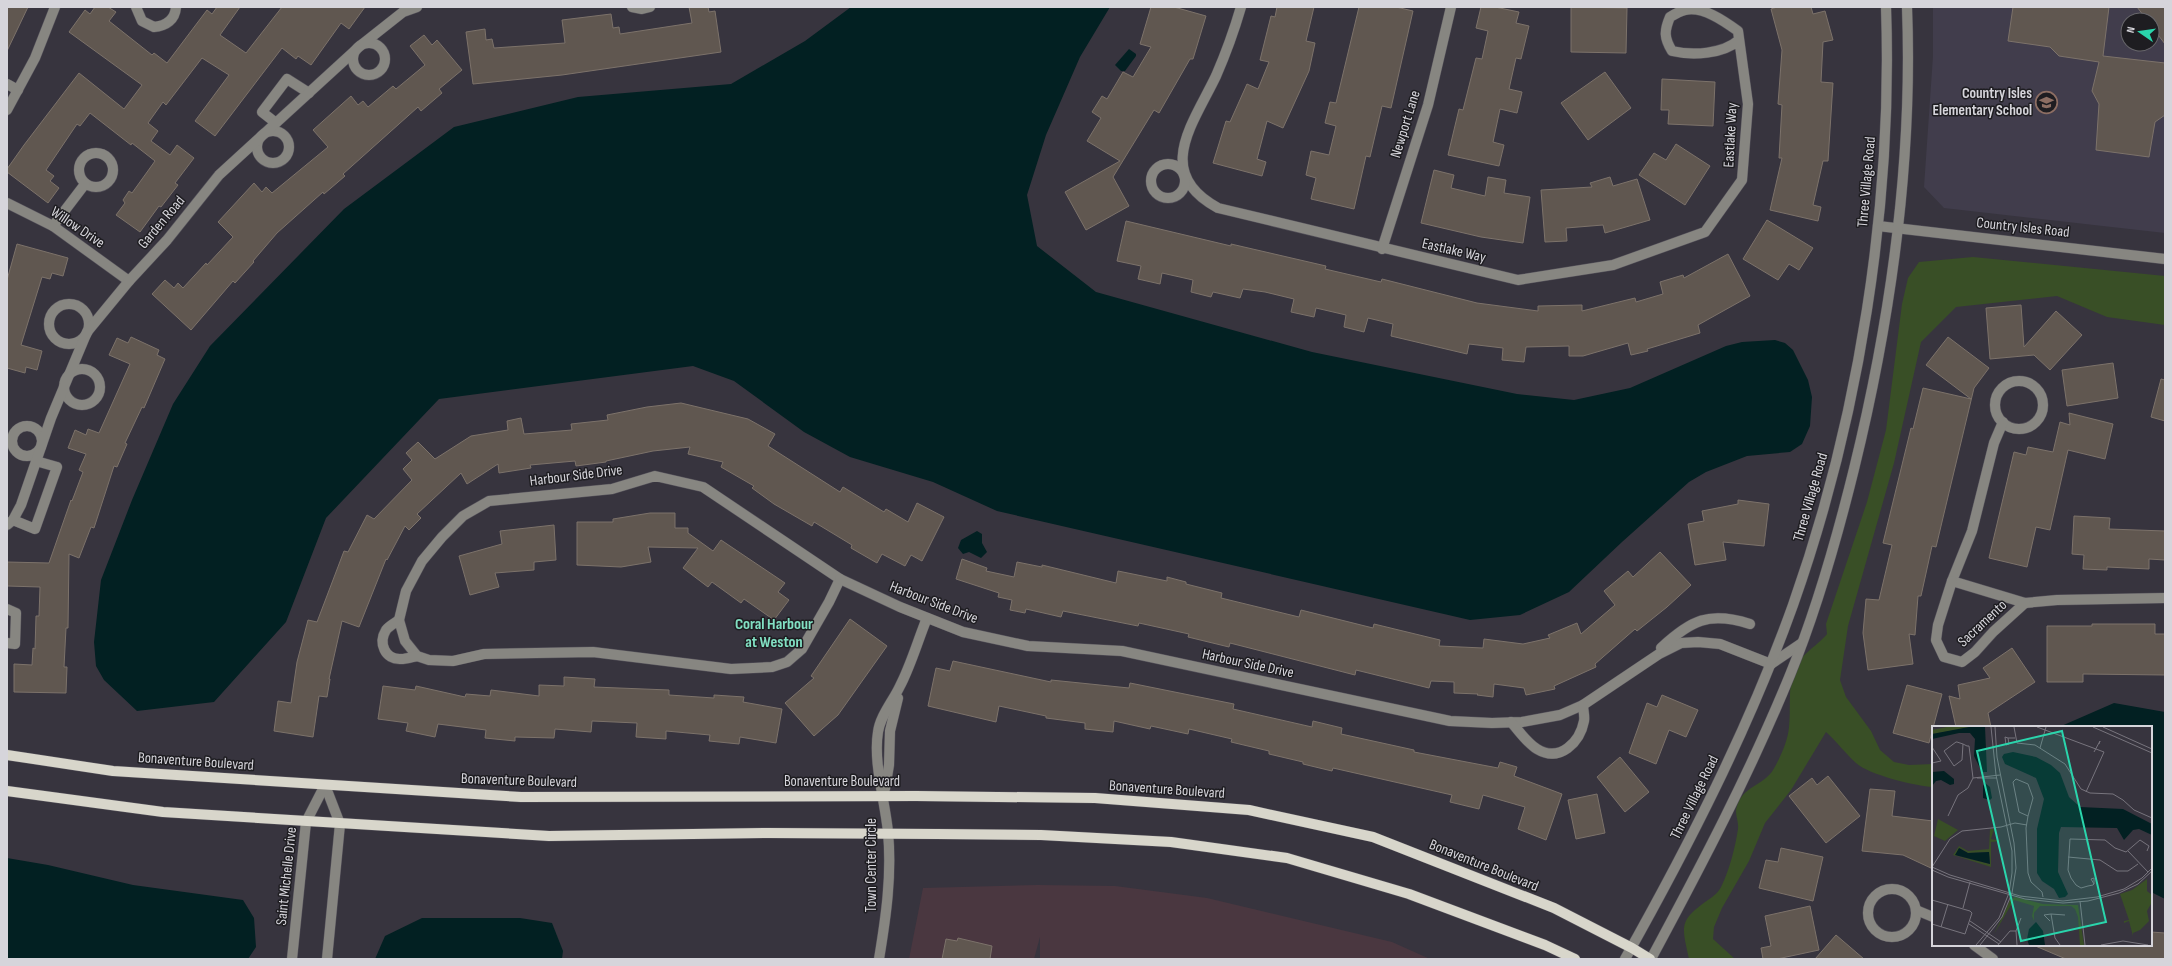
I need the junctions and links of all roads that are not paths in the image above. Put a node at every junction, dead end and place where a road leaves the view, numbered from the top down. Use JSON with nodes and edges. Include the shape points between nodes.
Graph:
{"nodes":[{"id":1,"x":55,"y":7,"type":"edge"},
{"id":2,"x":136,"y":7,"type":"edge"},
{"id":3,"x":176,"y":7,"type":"edge"},
{"id":4,"x":417,"y":7,"type":"edge"},
{"id":5,"x":632,"y":7,"type":"edge"},
{"id":6,"x":650,"y":7,"type":"edge"},
{"id":7,"x":1241,"y":7,"type":"edge"},
{"id":8,"x":1451,"y":7,"type":"edge"},
{"id":9,"x":1886,"y":7,"type":"edge"},
{"id":10,"x":1907,"y":7,"type":"edge"},
{"id":11,"x":406,"y":9,"type":"edge"},
{"id":12,"x":1739,"y":40,"type":"junction"},
{"id":13,"x":7,"y":84,"type":"edge"},
{"id":14,"x":18,"y":90,"type":"junction"},
{"id":15,"x":309,"y":93,"type":"junction"},
{"id":16,"x":7,"y":110,"type":"edge"},
{"id":17,"x":276,"y":123,"type":"junction"},
{"id":18,"x":85,"y":184,"type":"dead end"},
{"id":19,"x":7,"y":203,"type":"edge"},
{"id":20,"x":53,"y":226,"type":"junction"},
{"id":21,"x":1878,"y":226,"type":"junction"},
{"id":22,"x":1899,"y":229,"type":"junction"},
{"id":23,"x":1382,"y":249,"type":"junction"},
{"id":24,"x":2165,"y":259,"type":"edge"},
{"id":25,"x":129,"y":281,"type":"junction"},
{"id":26,"x":2003,"y":422,"type":"junction"},
{"id":27,"x":36,"y":461,"type":"junction"},
{"id":28,"x":10,"y":523,"type":"edge"},
{"id":29,"x":840,"y":578,"type":"junction"},
{"id":30,"x":1952,"y":581,"type":"junction"},
{"id":31,"x":2165,"y":598,"type":"edge"},
{"id":32,"x":2025,"y":603,"type":"junction"},
{"id":33,"x":7,"y":609,"type":"edge"},
{"id":34,"x":927,"y":618,"type":"junction"},
{"id":35,"x":399,"y":620,"type":"junction"},
{"id":36,"x":1750,"y":624,"type":"dead end"},
{"id":37,"x":7,"y":643,"type":"edge"},
{"id":38,"x":1802,"y":643,"type":"junction"},
{"id":39,"x":417,"y":656,"type":"junction"},
{"id":40,"x":1645,"y":663,"type":"junction"},
{"id":41,"x":1771,"y":664,"type":"junction"},
{"id":42,"x":901,"y":685,"type":"junction"},
{"id":43,"x":1583,"y":705,"type":"junction"},
{"id":44,"x":881,"y":722,"type":"junction"},
{"id":45,"x":1511,"y":722,"type":"junction"},
{"id":46,"x":892,"y":723,"type":"junction"},
{"id":47,"x":7,"y":755,"type":"edge"},
{"id":48,"x":325,"y":786,"type":"junction"},
{"id":49,"x":7,"y":791,"type":"edge"},
{"id":50,"x":884,"y":796,"type":"junction"},
{"id":51,"x":306,"y":822,"type":"junction"},
{"id":52,"x":340,"y":824,"type":"junction"},
{"id":53,"x":888,"y":833,"type":"junction"},
{"id":54,"x":1916,"y":910,"type":"junction"},
{"id":55,"x":1932,"y":917,"type":"edge"},
{"id":56,"x":1975,"y":946,"type":"edge"},
{"id":57,"x":1632,"y":948,"type":"junction"},
{"id":58,"x":292,"y":959,"type":"edge"},
{"id":59,"x":327,"y":959,"type":"edge"},
{"id":60,"x":880,"y":959,"type":"edge"},
{"id":61,"x":1576,"y":959,"type":"edge"},
{"id":62,"x":1625,"y":959,"type":"edge"},
{"id":63,"x":1650,"y":959,"type":"edge"},
{"id":64,"x":1993,"y":959,"type":"edge"}],
"edges":[{"from":1,"to":14,"type":"street","via":[[35,58]]},
{"from":2,"to":3,"type":"street","via":[[142,20],[154,27],[167,23]]},
{"from":4,"to":11,"type":"street","name":"Garden Road"},
{"from":5,"to":6,"type":"street"},
{"from":7,"to":23,"type":"street","name":"Eastlake Way","via":[[1229,46],[1184,143],[1182,165],[1186,179],[1204,200],[1218,208]]},
{"from":8,"to":23,"type":"street","name":"Newport Lane","via":[[1428,105]]},
{"from":9,"to":21,"type":"street","name":"Three Village Road","via":[[1885,138]]},
{"from":10,"to":22,"type":"street","via":[[1906,138]]},
{"from":11,"to":15,"type":"street","name":"Garden Road","via":[[360,46]]},
{"from":12,"to":12,"type":"street","name":"Eastlake Way","via":[[1731,47],[1687,55],[1672,51],[1666,41],[1665,29],[1670,16],[1685,10],[1694,10],[1722,19],[1738,31]]},
{"from":12,"to":23,"type":"street","name":"Eastlake Way","via":[[1748,104],[1742,180],[1705,232],[1613,265],[1518,280]]},
{"from":13,"to":14,"type":"street"},
{"from":14,"to":16,"type":"street"},
{"from":15,"to":17,"type":"street","name":"Garden Road"},
{"from":15,"to":17,"type":"street","via":[[288,80],[262,112]]},
{"from":17,"to":25,"type":"street","name":"Garden Road","via":[[219,175],[167,240]]},
{"from":18,"to":20,"type":"street"},
{"from":19,"to":20,"type":"street","name":"Willow Drive"},
{"from":20,"to":25,"type":"street","name":"Willow Drive"},
{"from":21,"to":22,"type":"street","name":"Country Isles Road"},
{"from":21,"to":41,"type":"street","name":"Three Village Road","via":[[1846,422],[1796,597]]},
{"from":22,"to":24,"type":"street","name":"Country Isles Road"},
{"from":22,"to":38,"type":"street","via":[[1884,332],[1867,416],[1845,506]]},
{"from":25,"to":27,"type":"street","name":"Garden Road","via":[[87,332]]},
{"from":26,"to":26,"type":"street","via":[[2016,428],[2023,428],[2036,421],[2042,400],[2035,387],[2022,381],[2002,388],[1995,402],[1998,416]]},
{"from":26,"to":30,"type":"street","name":"Sacramento","via":[[1994,443],[1972,531]]},
{"from":27,"to":28,"type":"street","name":"Garden Road","via":[[21,505]]},
{"from":27,"to":28,"type":"street","via":[[57,468],[35,529]]},
{"from":29,"to":34,"type":"street","name":"Harbour Side Drive"},
{"from":29,"to":35,"type":"street","name":"Harbour Side Drive","via":[[703,487],[655,476],[612,489],[489,501],[463,516],[422,561],[406,591]]},
{"from":29,"to":39,"type":"street","via":[[802,649],[787,662],[772,667],[731,669],[593,652],[484,654],[453,661],[429,660]]},
{"from":30,"to":32,"type":"street","name":"Sacramento"},
{"from":30,"to":32,"type":"street","name":"Sacramento","via":[[1936,640],[1944,657],[1962,662]]},
{"from":31,"to":32,"type":"street","name":"Sacramento"},
{"from":33,"to":37,"type":"street","via":[[16,613],[15,644]]},
{"from":34,"to":42,"type":"street"},
{"from":34,"to":45,"type":"street","name":"Harbour Side Drive","via":[[963,632],[1028,646],[1122,651],[1450,721]]},
{"from":35,"to":39,"type":"street","via":[[406,641]]},
{"from":35,"to":39,"type":"street","via":[[387,629],[382,640],[384,650],[389,657],[401,660]]},
{"from":36,"to":40,"type":"street","name":"Harbour Side Drive","via":[[1729,618],[1702,619],[1682,630]]},
{"from":38,"to":41,"type":"street"},
{"from":38,"to":63,"type":"street","via":[[1741,788]]},
{"from":40,"to":41,"type":"street","name":"Harbour Side Drive","via":[[1670,647],[1681,643],[1698,642],[1720,644]]},
{"from":40,"to":43,"type":"street","name":"Harbour Side Drive"},
{"from":41,"to":57,"type":"street","name":"Three Village Road","via":[[1720,779],[1675,870]]},
{"from":42,"to":44,"type":"street"},
{"from":42,"to":46,"type":"street"},
{"from":43,"to":45,"type":"street","name":"Harbour Side Drive","via":[[1560,715]]},
{"from":43,"to":45,"type":"street","via":[[1584,719],[1580,734],[1570,748],[1561,752],[1549,753],[1537,749]]},
{"from":44,"to":46,"type":"street"},
{"from":44,"to":50,"type":"street","via":[[877,733],[878,766]]},
{"from":46,"to":50,"type":"street"},
{"from":47,"to":48,"type":"main road","name":"Bonaventure Boulevard","via":[[113,771]]},
{"from":48,"to":50,"type":"main road","name":"Bonaventure Boulevard","via":[[521,797]]},
{"from":48,"to":51,"type":"street","name":"Saint Michelle Drive"},
{"from":48,"to":52,"type":"street"},
{"from":49,"to":51,"type":"main road","via":[[163,812]]},
{"from":50,"to":53,"type":"street","name":"Town Center Circle"},
{"from":50,"to":57,"type":"main road","name":"Bonaventure Boulevard","via":[[1095,798],[1249,810],[1373,836],[1554,908]]},
{"from":51,"to":52,"type":"main road"},
{"from":51,"to":58,"type":"street","name":"Saint Michelle Drive"},
{"from":52,"to":53,"type":"main road","via":[[549,836]]},
{"from":52,"to":59,"type":"street"},
{"from":53,"to":60,"type":"street","name":"Town Center Circle","via":[[888,901]]},
{"from":53,"to":61,"type":"main road","via":[[1042,835],[1171,842],[1287,858],[1409,894]]},
{"from":54,"to":54,"type":"street","via":[[1914,903],[1904,892],[1889,889],[1882,891],[1871,901],[1868,916],[1870,924],[1882,936],[1899,937],[1910,930],[1916,919]]},
{"from":54,"to":55,"type":"street"},
{"from":56,"to":64,"type":"street"},
{"from":57,"to":62,"type":"street","name":"Three Village Road"},
{"from":57,"to":63,"type":"main road","name":"Bonaventure Boulevard"}]}
